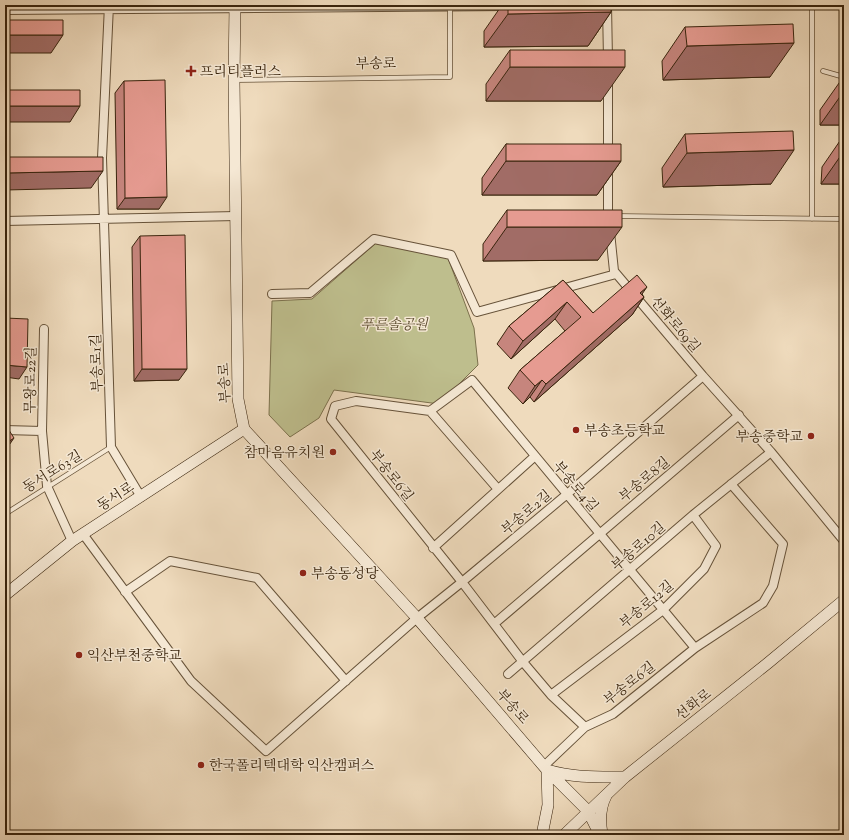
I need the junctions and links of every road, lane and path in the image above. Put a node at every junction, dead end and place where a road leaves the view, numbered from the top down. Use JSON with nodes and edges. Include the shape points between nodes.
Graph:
{"nodes":[{"id":1,"x":608,"y":5,"type":"edge"},
{"id":2,"x":812,"y":5,"type":"edge"},
{"id":3,"x":109,"y":6,"type":"edge"},
{"id":4,"x":199,"y":6,"type":"edge"},
{"id":5,"x":235,"y":6,"type":"edge"},
{"id":6,"x":521,"y":6,"type":"edge"},
{"id":7,"x":30,"y":7,"type":"edge"},
{"id":8,"x":450,"y":7,"type":"junction"},
{"id":9,"x":5,"y":10,"type":"edge"},
{"id":10,"x":823,"y":70,"type":"dead end"},
{"id":11,"x":844,"y":77,"type":"edge"},
{"id":12,"x":234,"y":80,"type":"junction"},
{"id":13,"x":236,"y":216,"type":"junction"},
{"id":14,"x":608,"y":216,"type":"junction"},
{"id":15,"x":812,"y":219,"type":"junction"},
{"id":16,"x":844,"y":219,"type":"edge"},
{"id":17,"x":105,"y":220,"type":"junction"},
{"id":18,"x":5,"y":221,"type":"edge"},
{"id":19,"x":616,"y":274,"type":"junction"},
{"id":20,"x":272,"y":294,"type":"dead end"},
{"id":21,"x":44,"y":328,"type":"dead end"},
{"id":22,"x":703,"y":376,"type":"junction"},
{"id":23,"x":430,"y":410,"type":"junction"},
{"id":24,"x":739,"y":415,"type":"junction"},
{"id":25,"x":244,"y":428,"type":"junction"},
{"id":26,"x":5,"y":430,"type":"edge"},
{"id":27,"x":42,"y":431,"type":"junction"},
{"id":28,"x":111,"y":447,"type":"junction"},
{"id":29,"x":771,"y":452,"type":"junction"},
{"id":30,"x":534,"y":457,"type":"junction"},
{"id":31,"x":731,"y":484,"type":"junction"},
{"id":32,"x":47,"y":486,"type":"junction"},
{"id":33,"x":497,"y":488,"type":"junction"},
{"id":34,"x":566,"y":495,"type":"junction"},
{"id":35,"x":141,"y":497,"type":"junction"},
{"id":36,"x":5,"y":514,"type":"edge"},
{"id":37,"x":693,"y":515,"type":"junction"},
{"id":38,"x":600,"y":533,"type":"junction"},
{"id":39,"x":83,"y":534,"type":"junction"},
{"id":40,"x":72,"y":541,"type":"junction"},
{"id":41,"x":844,"y":541,"type":"edge"},
{"id":42,"x":433,"y":548,"type":"junction"},
{"id":43,"x":630,"y":570,"type":"junction"},
{"id":44,"x":462,"y":582,"type":"junction"},
{"id":45,"x":125,"y":592,"type":"junction"},
{"id":46,"x":5,"y":595,"type":"edge"},
{"id":47,"x":844,"y":600,"type":"edge"},
{"id":48,"x":663,"y":610,"type":"junction"},
{"id":49,"x":417,"y":618,"type":"junction"},
{"id":50,"x":494,"y":624,"type":"junction"},
{"id":51,"x":694,"y":648,"type":"junction"},
{"id":52,"x":523,"y":662,"type":"junction"},
{"id":53,"x":508,"y":674,"type":"dead end"},
{"id":54,"x":346,"y":681,"type":"junction"},
{"id":55,"x":551,"y":695,"type":"junction"},
{"id":56,"x":585,"y":727,"type":"junction"},
{"id":57,"x":546,"y":768,"type":"junction"},
{"id":58,"x":625,"y":777,"type":"junction"},
{"id":59,"x":588,"y":811,"type":"junction"},
{"id":60,"x":545,"y":835,"type":"edge"},
{"id":61,"x":564,"y":835,"type":"edge"},
{"id":62,"x":601,"y":835,"type":"edge"}],
"edges":[{"from":1,"to":14,"type":"street","name":"선화로69길"},
{"from":2,"to":15,"type":"lane"},
{"from":3,"to":4,"type":"street"},
{"from":3,"to":7,"type":"street"},
{"from":3,"to":17,"type":"street","name":"부송로1길","via":[[102,158]]},
{"from":4,"to":5,"type":"street"},
{"from":5,"to":8,"type":"street"},
{"from":5,"to":12,"type":"street","name":"부송로"},
{"from":6,"to":8,"type":"street"},
{"from":7,"to":9,"type":"street"},
{"from":8,"to":12,"type":"lane","name":"부송로","via":[[450,77]]},
{"from":10,"to":11,"type":"lane"},
{"from":12,"to":13,"type":"street","name":"부송로"},
{"from":13,"to":17,"type":"street"},
{"from":13,"to":25,"type":"street","name":"부송로","via":[[238,399]]},
{"from":14,"to":15,"type":"lane"},
{"from":14,"to":19,"type":"street","name":"선화로69길"},
{"from":15,"to":16,"type":"lane"},
{"from":17,"to":18,"type":"street"},
{"from":17,"to":28,"type":"street","name":"부송로1길"},
{"from":19,"to":20,"type":"street","via":[[476,312],[452,255],[374,239],[310,293]]},
{"from":19,"to":22,"type":"street","name":"선화로69길"},
{"from":21,"to":27,"type":"street","name":"무왕로22길"},
{"from":22,"to":24,"type":"street","name":"선화로69길"},
{"from":22,"to":34,"type":"street","name":"부송로2길"},
{"from":23,"to":30,"type":"street","name":"부송로4길","via":[[472,380]]},
{"from":23,"to":33,"type":"street"},
{"from":23,"to":42,"type":"street","name":"부송로6길","via":[[356,401],[335,406],[331,419]]},
{"from":24,"to":29,"type":"street","name":"선화로69길"},
{"from":24,"to":38,"type":"street","name":"부송로8길"},
{"from":25,"to":35,"type":"street","name":"동서로"},
{"from":25,"to":49,"type":"street","name":"부송로"},
{"from":26,"to":27,"type":"street","name":"무왕로22길"},
{"from":27,"to":32,"type":"street","name":"무왕로22길"},
{"from":28,"to":32,"type":"lane","name":"동서로63길"},
{"from":28,"to":35,"type":"street","name":"부송로1길"},
{"from":29,"to":31,"type":"street","name":"부송로10길"},
{"from":29,"to":41,"type":"street","name":"선화로69길"},
{"from":30,"to":33,"type":"street"},
{"from":30,"to":34,"type":"street","name":"부송로4길"},
{"from":31,"to":37,"type":"street","name":"부송로10길"},
{"from":31,"to":51,"type":"street","name":"부송로6길","via":[[783,544],[773,586],[763,603]]},
{"from":32,"to":36,"type":"lane","name":"동서로63길"},
{"from":32,"to":40,"type":"street","name":"무왕로22길"},
{"from":33,"to":42,"type":"street"},
{"from":34,"to":38,"type":"street","name":"부송로4길"},
{"from":34,"to":44,"type":"street","name":"부송로2길"},
{"from":35,"to":39,"type":"street","name":"동서로"},
{"from":37,"to":43,"type":"street","name":"부송로10길"},
{"from":37,"to":48,"type":"street","name":"부송로12길","via":[[716,546],[704,569]]},
{"from":38,"to":43,"type":"street","name":"부송로4길"},
{"from":38,"to":50,"type":"street","name":"부송로8길"},
{"from":39,"to":40,"type":"street","name":"동서로"},
{"from":39,"to":45,"type":"street"},
{"from":40,"to":46,"type":"street","name":"동서로"},
{"from":42,"to":44,"type":"street","name":"부송로6길"},
{"from":43,"to":48,"type":"street","name":"부송로4길"},
{"from":43,"to":52,"type":"street","name":"부송로10길"},
{"from":44,"to":49,"type":"street","name":"부송로2길"},
{"from":44,"to":50,"type":"street","name":"부송로6길"},
{"from":45,"to":54,"type":"street","via":[[170,561],[257,578]]},
{"from":45,"to":54,"type":"street","via":[[191,681],[266,750]]},
{"from":47,"to":58,"type":"street","name":"선화로"},
{"from":48,"to":51,"type":"street","name":"부송로4길"},
{"from":48,"to":55,"type":"street","name":"부송로12길"},
{"from":49,"to":54,"type":"street"},
{"from":49,"to":57,"type":"street","name":"부송로"},
{"from":50,"to":52,"type":"street","name":"부송로6길"},
{"from":51,"to":56,"type":"street","name":"부송로6길","via":[[613,714]]},
{"from":52,"to":53,"type":"street","name":"부송로10길"},
{"from":52,"to":55,"type":"street","name":"부송로6길"},
{"from":55,"to":56,"type":"street","name":"부송로6길"},
{"from":56,"to":57,"type":"street"},
{"from":57,"to":58,"type":"street","via":[[581,777]]},
{"from":57,"to":59,"type":"street","name":"부송로"},
{"from":57,"to":60,"type":"street","via":[[548,805],[543,830]]},
{"from":58,"to":59,"type":"street","name":"선화로"},
{"from":58,"to":62,"type":"street","via":[[605,797]]},
{"from":59,"to":61,"type":"street","name":"선화로"},
{"from":59,"to":62,"type":"street","name":"부송로"}]}
